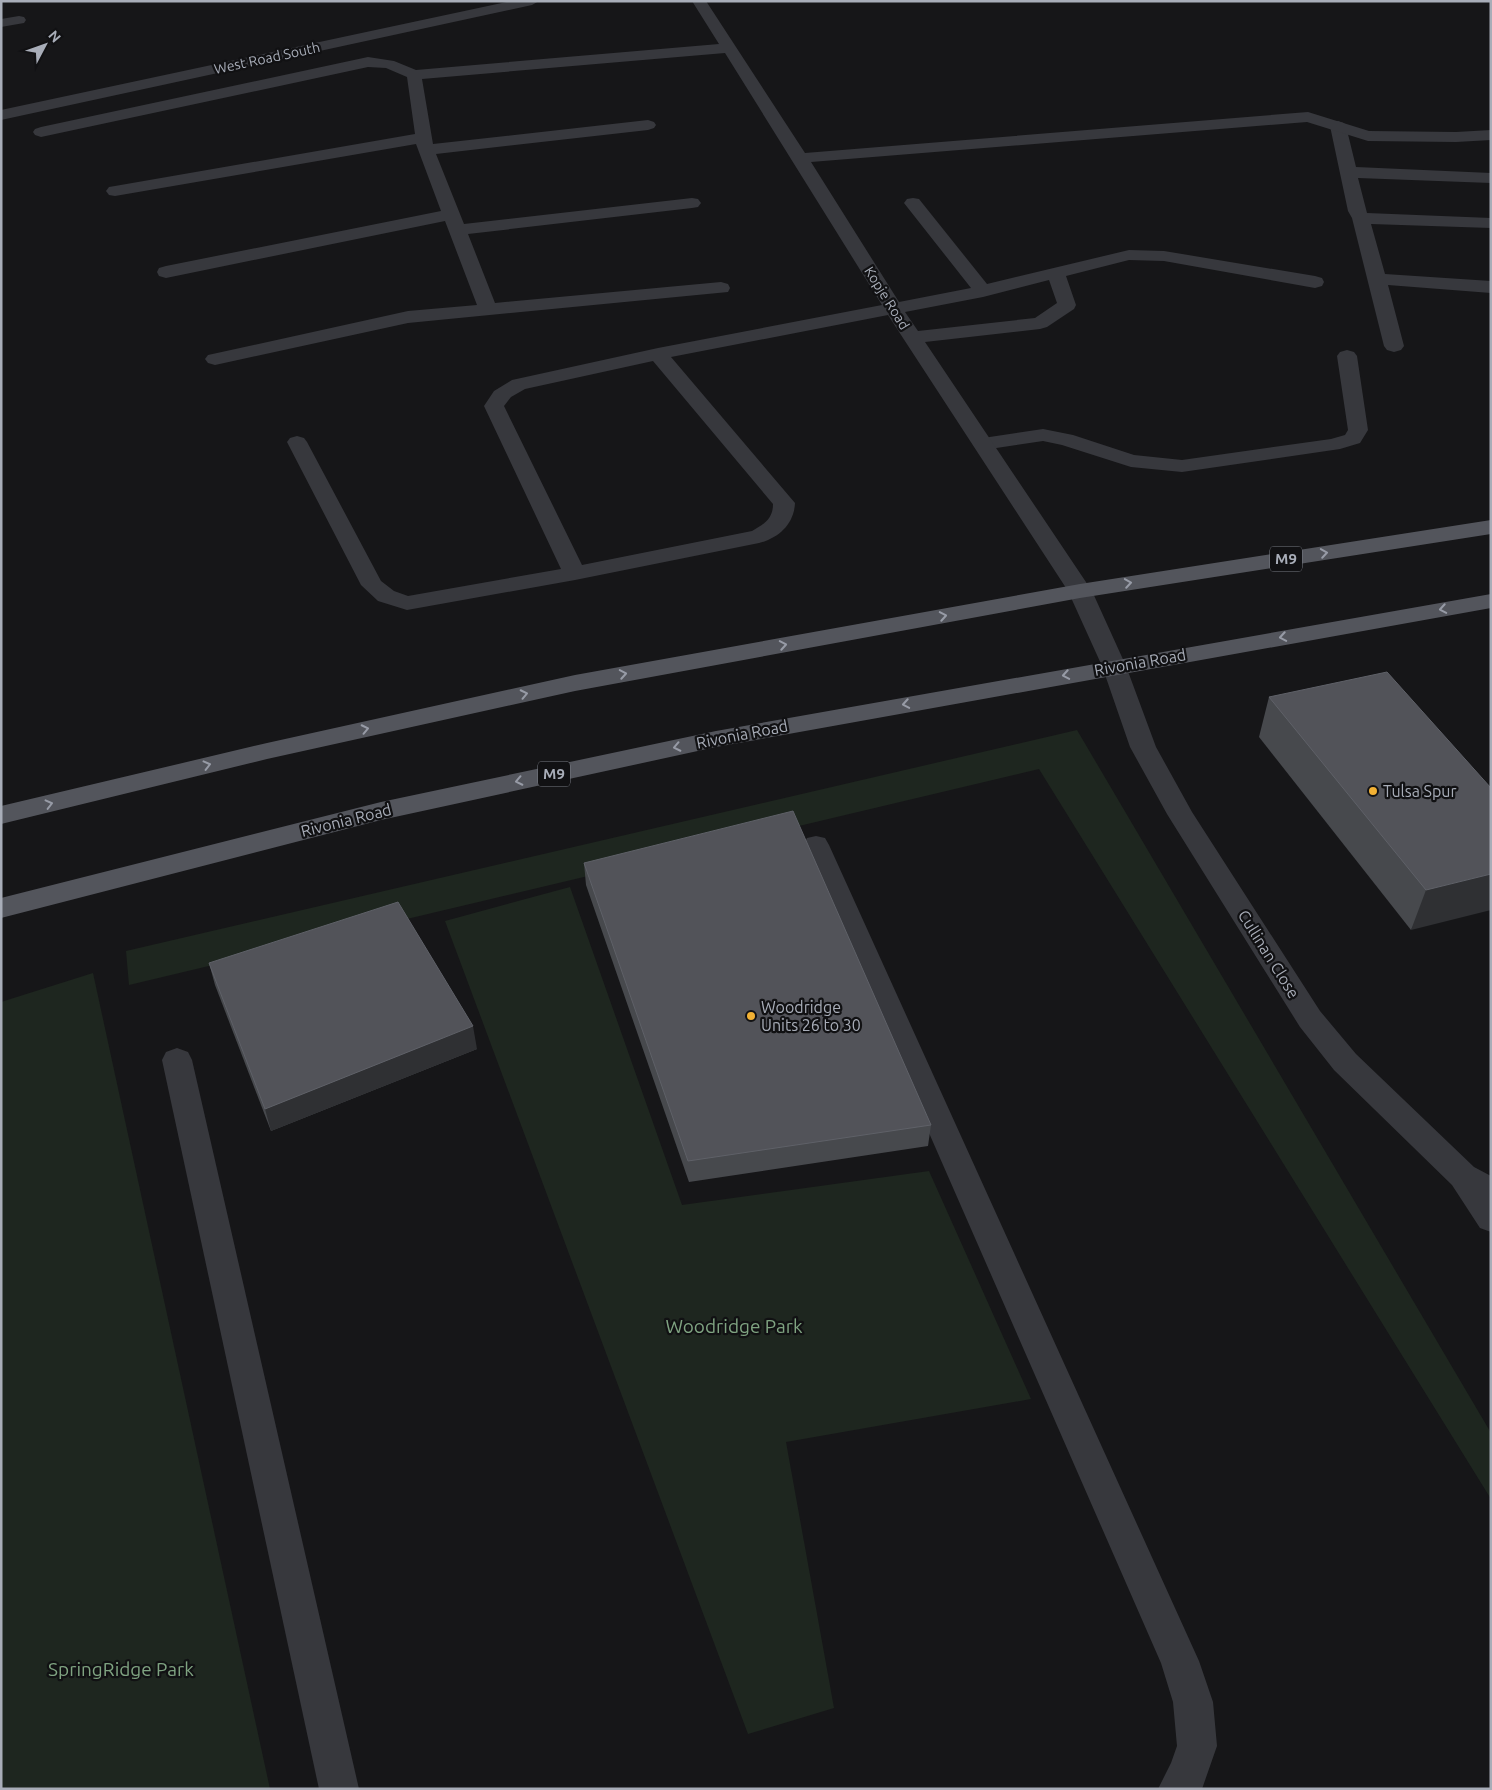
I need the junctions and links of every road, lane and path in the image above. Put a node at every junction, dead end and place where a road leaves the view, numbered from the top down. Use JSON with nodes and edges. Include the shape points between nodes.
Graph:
{"nodes":[{"id":1,"x":532,"y":1,"type":"edge"},
{"id":2,"x":699,"y":1,"type":"edge"},
{"id":3,"x":500,"y":4,"type":"edge"},
{"id":4,"x":20,"y":20,"type":"dead end"},
{"id":5,"x":1,"y":23,"type":"edge"},
{"id":6,"x":728,"y":48,"type":"junction"},
{"id":7,"x":414,"y":74,"type":"junction"},
{"id":8,"x":1,"y":115,"type":"edge"},
{"id":9,"x":648,"y":125,"type":"dead end"},
{"id":10,"x":1338,"y":126,"type":"junction"},
{"id":11,"x":41,"y":132,"type":"dead end"},
{"id":12,"x":1491,"y":135,"type":"edge"},
{"id":13,"x":424,"y":144,"type":"junction"},
{"id":14,"x":800,"y":158,"type":"junction"},
{"id":15,"x":1348,"y":172,"type":"junction"},
{"id":16,"x":1491,"y":178,"type":"edge"},
{"id":17,"x":115,"y":191,"type":"dead end"},
{"id":18,"x":692,"y":202,"type":"dead end"},
{"id":19,"x":913,"y":203,"type":"dead end"},
{"id":20,"x":1361,"y":218,"type":"junction"},
{"id":21,"x":454,"y":222,"type":"junction"},
{"id":22,"x":1491,"y":223,"type":"edge"},
{"id":23,"x":166,"y":272,"type":"dead end"},
{"id":24,"x":1055,"y":272,"type":"junction"},
{"id":25,"x":1377,"y":279,"type":"junction"},
{"id":26,"x":1315,"y":282,"type":"dead end"},
{"id":27,"x":1491,"y":287,"type":"edge"},
{"id":28,"x":721,"y":288,"type":"dead end"},
{"id":29,"x":982,"y":291,"type":"junction"},
{"id":30,"x":892,"y":308,"type":"junction"},
{"id":31,"x":488,"y":310,"type":"junction"},
{"id":32,"x":912,"y":338,"type":"junction"},
{"id":33,"x":1394,"y":346,"type":"dead end"},
{"id":34,"x":658,"y":354,"type":"junction"},
{"id":35,"x":1347,"y":356,"type":"dead end"},
{"id":36,"x":215,"y":359,"type":"dead end"},
{"id":37,"x":297,"y":442,"type":"dead end"},
{"id":38,"x":983,"y":444,"type":"junction"},
{"id":39,"x":1491,"y":527,"type":"edge"},
{"id":40,"x":575,"y":573,"type":"junction"},
{"id":41,"x":1080,"y":591,"type":"junction"},
{"id":42,"x":1491,"y":601,"type":"edge"},
{"id":43,"x":1114,"y":666,"type":"junction"},
{"id":44,"x":1,"y":815,"type":"edge"},
{"id":45,"x":816,"y":845,"type":"dead end"},
{"id":46,"x":1,"y":908,"type":"edge"},
{"id":47,"x":177,"y":1060,"type":"dead end"},
{"id":48,"x":1463,"y":1176,"type":"junction"},
{"id":49,"x":1491,"y":1191,"type":"edge"},
{"id":50,"x":1491,"y":1219,"type":"edge"},
{"id":51,"x":339,"y":1789,"type":"edge"},
{"id":52,"x":1178,"y":1789,"type":"edge"}],
"edges":[{"from":1,"to":3,"type":"street","name":"West Road South"},
{"from":2,"to":6,"type":"street","name":"Kopje Road"},
{"from":3,"to":8,"type":"street","name":"West Road South"},
{"from":4,"to":5,"type":"street"},
{"from":6,"to":7,"type":"street"},
{"from":6,"to":14,"type":"street","name":"Kopje Road"},
{"from":7,"to":11,"type":"street","via":[[388,64],[360,62]]},
{"from":7,"to":13,"type":"street"},
{"from":9,"to":13,"type":"street"},
{"from":10,"to":12,"type":"street","via":[[1368,136]]},
{"from":10,"to":14,"type":"street","via":[[1308,116]]},
{"from":10,"to":15,"type":"street"},
{"from":13,"to":17,"type":"street"},
{"from":13,"to":21,"type":"street"},
{"from":14,"to":30,"type":"street","name":"Kopje Road"},
{"from":15,"to":16,"type":"street"},
{"from":15,"to":20,"type":"street"},
{"from":18,"to":21,"type":"street"},
{"from":19,"to":29,"type":"street"},
{"from":20,"to":22,"type":"street"},
{"from":20,"to":25,"type":"street"},
{"from":21,"to":23,"type":"street"},
{"from":21,"to":31,"type":"street"},
{"from":24,"to":26,"type":"street","via":[[1129,255],[1164,256]]},
{"from":24,"to":29,"type":"street"},
{"from":24,"to":32,"type":"street","via":[[1067,306],[1040,323]]},
{"from":25,"to":27,"type":"street"},
{"from":25,"to":33,"type":"street"},
{"from":28,"to":31,"type":"street"},
{"from":29,"to":30,"type":"street"},
{"from":30,"to":32,"type":"street","name":"Kopje Road"},
{"from":30,"to":34,"type":"street"},
{"from":31,"to":36,"type":"street","via":[[408,317]]},
{"from":32,"to":38,"type":"street","name":"Kopje Road"},
{"from":34,"to":40,"type":"street","via":[[519,384],[506,390],[494,406]]},
{"from":34,"to":40,"type":"street","via":[[784,503],[785,511],[775,528],[759,536]]},
{"from":35,"to":38,"type":"street","via":[[1358,430],[1353,439],[1333,445],[1182,466],[1131,461],[1066,439],[1043,435]]},
{"from":37,"to":40,"type":"street","via":[[372,585],[386,596],[406,602]]},
{"from":38,"to":41,"type":"street","name":"Kopje Road"},
{"from":41,"to":39,"type":"main road","number":"M9","one_way":true},
{"from":41,"to":43,"type":"street","name":"Cullinan Close"},
{"from":44,"to":41,"type":"main road","number":"M9","one_way":true,"via":[[267,751],[575,683]]},
{"from":42,"to":43,"type":"main road","name":"Rivonia Road","number":"M9","one_way":true},
{"from":43,"to":46,"type":"main road","name":"Rivonia Road","number":"M9","one_way":true,"via":[[716,739],[381,811]]},
{"from":43,"to":48,"type":"street","name":"Cullinan Close","via":[[1143,747],[1175,806],[1310,1019],[1345,1062]]},
{"from":45,"to":52,"type":"street","via":[[1180,1662],[1192,1702],[1197,1746],[1188,1774]]},
{"from":47,"to":51,"type":"street"},
{"from":48,"to":49,"type":"street","name":"Cullinan Close"},
{"from":48,"to":50,"type":"street"}]}
